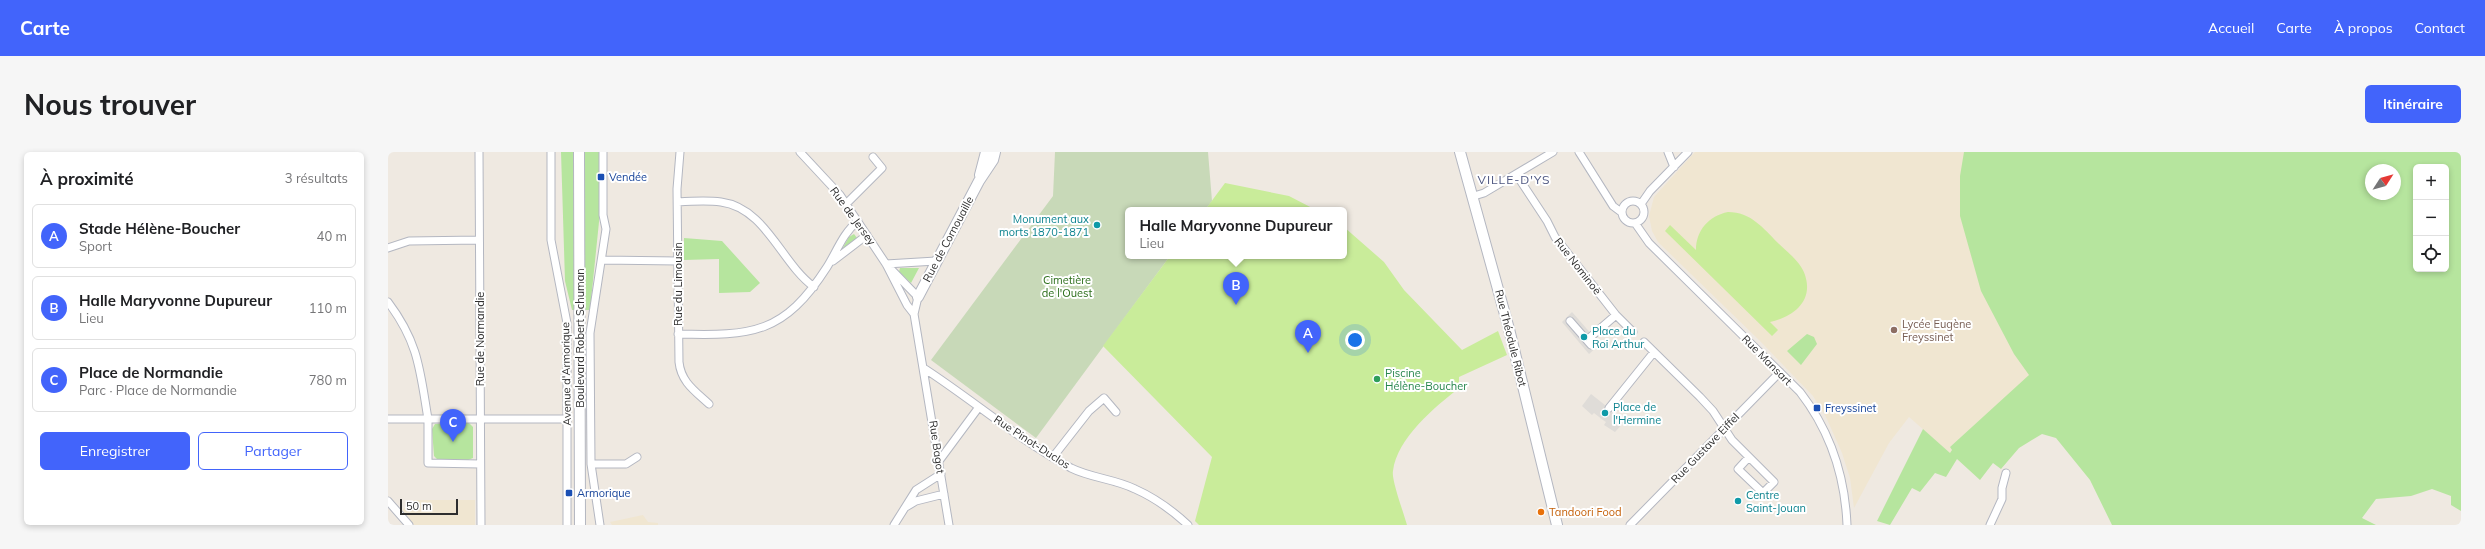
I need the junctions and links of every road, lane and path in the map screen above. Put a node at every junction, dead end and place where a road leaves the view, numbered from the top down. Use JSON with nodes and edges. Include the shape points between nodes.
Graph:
{"nodes":[{"id":1,"x":479,"y":152,"type":"edge"},
{"id":2,"x":551,"y":152,"type":"edge"},
{"id":3,"x":579,"y":152,"type":"edge"},
{"id":4,"x":603,"y":152,"type":"edge"},
{"id":5,"x":680,"y":152,"type":"edge"},
{"id":6,"x":800,"y":152,"type":"edge"},
{"id":7,"x":986,"y":152,"type":"edge"},
{"id":8,"x":995,"y":152,"type":"edge"},
{"id":9,"x":1460,"y":152,"type":"edge"},
{"id":10,"x":1554,"y":152,"type":"edge"},
{"id":11,"x":1579,"y":152,"type":"edge"},
{"id":12,"x":1668,"y":152,"type":"edge"},
{"id":13,"x":1688,"y":152,"type":"edge"},
{"id":14,"x":873,"y":156,"type":"dead end"},
{"id":15,"x":1674,"y":167,"type":"junction"},
{"id":16,"x":1516,"y":174,"type":"junction"},
{"id":17,"x":979,"y":181,"type":"junction"},
{"id":18,"x":1474,"y":196,"type":"junction"},
{"id":19,"x":678,"y":202,"type":"junction"},
{"id":20,"x":846,"y":204,"type":"junction"},
{"id":21,"x":1641,"y":204,"type":"junction"},
{"id":22,"x":1621,"y":212,"type":"junction"},
{"id":23,"x":858,"y":222,"type":"junction"},
{"id":24,"x":1635,"y":223,"type":"junction"},
{"id":25,"x":867,"y":235,"type":"junction"},
{"id":26,"x":479,"y":240,"type":"junction"},
{"id":27,"x":388,"y":248,"type":"edge"},
{"id":28,"x":602,"y":260,"type":"junction"},
{"id":29,"x":678,"y":261,"type":"junction"},
{"id":30,"x":936,"y":261,"type":"junction"},
{"id":31,"x":831,"y":262,"type":"junction"},
{"id":32,"x":886,"y":264,"type":"junction"},
{"id":33,"x":814,"y":287,"type":"junction"},
{"id":34,"x":918,"y":297,"type":"junction"},
{"id":35,"x":388,"y":302,"type":"edge"},
{"id":36,"x":914,"y":314,"type":"junction"},
{"id":37,"x":1616,"y":316,"type":"junction"},
{"id":38,"x":1570,"y":321,"type":"dead end"},
{"id":39,"x":1633,"y":332,"type":"dead end"},
{"id":40,"x":678,"y":334,"type":"junction"},
{"id":41,"x":1644,"y":342,"type":"dead end"},
{"id":42,"x":1654,"y":352,"type":"junction"},
{"id":43,"x":925,"y":369,"type":"junction"},
{"id":44,"x":1780,"y":372,"type":"junction"},
{"id":45,"x":709,"y":404,"type":"dead end"},
{"id":46,"x":979,"y":407,"type":"junction"},
{"id":47,"x":1609,"y":408,"type":"dead end"},
{"id":48,"x":1116,"y":412,"type":"dead end"},
{"id":49,"x":388,"y":419,"type":"edge"},
{"id":50,"x":428,"y":419,"type":"junction"},
{"id":51,"x":480,"y":419,"type":"junction"},
{"id":52,"x":567,"y":419,"type":"junction"},
{"id":53,"x":1724,"y":429,"type":"junction"},
{"id":54,"x":637,"y":457,"type":"dead end"},
{"id":55,"x":1749,"y":457,"type":"junction"},
{"id":56,"x":1053,"y":458,"type":"junction"},
{"id":57,"x":939,"y":461,"type":"junction"},
{"id":58,"x":480,"y":464,"type":"junction"},
{"id":59,"x":591,"y":464,"type":"junction"},
{"id":60,"x":2006,"y":473,"type":"dead end"},
{"id":61,"x":941,"y":474,"type":"junction"},
{"id":62,"x":944,"y":494,"type":"junction"},
{"id":63,"x":388,"y":501,"type":"edge"},
{"id":64,"x":905,"y":508,"type":"junction"},
{"id":65,"x":408,"y":525,"type":"edge"},
{"id":66,"x":481,"y":525,"type":"edge"},
{"id":67,"x":567,"y":525,"type":"edge"},
{"id":68,"x":580,"y":525,"type":"edge"},
{"id":69,"x":600,"y":525,"type":"edge"},
{"id":70,"x":894,"y":525,"type":"edge"},
{"id":71,"x":949,"y":525,"type":"edge"},
{"id":72,"x":1188,"y":525,"type":"edge"},
{"id":73,"x":1557,"y":525,"type":"edge"},
{"id":74,"x":1630,"y":525,"type":"edge"},
{"id":75,"x":1847,"y":525,"type":"edge"},
{"id":76,"x":1990,"y":525,"type":"edge"}],
"edges":[{"from":1,"to":26,"type":"street","name":"Rue de Normandie"},
{"from":2,"to":52,"type":"street","name":"Avenue d'Armorique","via":[[551,240],[566,323]]},
{"from":3,"to":68,"type":"main road","name":"Boulevard Robert Schuman"},
{"from":4,"to":28,"type":"street","via":[[603,215],[606,228]]},
{"from":5,"to":19,"type":"street","name":"Rue du Limousin"},
{"from":6,"to":20,"type":"street","name":"Rue de Jersey"},
{"from":7,"to":17,"type":"main road","name":"Rue de Cornouaille"},
{"from":8,"to":17,"type":"main road","name":"Rue de Cornouaille","via":[[993,160]]},
{"from":9,"to":18,"type":"main road","name":"Rue Théodule Ribot"},
{"from":10,"to":16,"type":"street"},
{"from":11,"to":22,"type":"street","via":[[1613,206]]},
{"from":12,"to":15,"type":"street"},
{"from":13,"to":15,"type":"street"},
{"from":14,"to":20,"type":"street","via":[[882,168]]},
{"from":15,"to":21,"type":"street"},
{"from":16,"to":18,"type":"street"},
{"from":16,"to":37,"type":"street","name":"Rue Nominoë","via":[[1555,237]]},
{"from":17,"to":30,"type":"main road","name":"Rue de Cornouaille"},
{"from":18,"to":73,"type":"main road","name":"Rue Théodule Ribot"},
{"from":19,"to":29,"type":"street","name":"Rue du Limousin"},
{"from":19,"to":33,"type":"street","via":[[721,202],[740,209],[762,226],[804,279]]},
{"from":20,"to":23,"type":"street","name":"Rue de Jersey"},
{"from":21,"to":22,"type":"street","via":[[1635,200],[1627,202]]},
{"from":21,"to":24,"type":"street","via":[[1643,216]]},
{"from":22,"to":24,"type":"street","via":[[1627,222]]},
{"from":23,"to":25,"type":"street","name":"Rue de Jersey"},
{"from":23,"to":31,"type":"street","via":[[852,226]]},
{"from":24,"to":44,"type":"street","name":"Rue Mansart","via":[[1649,243]]},
{"from":25,"to":31,"type":"street"},
{"from":25,"to":32,"type":"street","name":"Rue de Jersey"},
{"from":26,"to":27,"type":"street","via":[[409,241]]},
{"from":26,"to":51,"type":"street","name":"Rue de Normandie"},
{"from":28,"to":29,"type":"street"},
{"from":28,"to":59,"type":"street","via":[[590,333]]},
{"from":29,"to":40,"type":"street","name":"Rue du Limousin"},
{"from":30,"to":32,"type":"street"},
{"from":30,"to":34,"type":"main road","name":"Rue de Cornouaille"},
{"from":31,"to":33,"type":"street"},
{"from":32,"to":34,"type":"street","name":"Rue de Jersey"},
{"from":32,"to":36,"type":"street","name":"Rue de Jersey","via":[[906,305]]},
{"from":33,"to":40,"type":"street","via":[[806,297],[782,316],[758,330],[724,335]]},
{"from":34,"to":36,"type":"street","name":"Rue de Jersey"},
{"from":35,"to":50,"type":"street","via":[[404,326],[416,352],[424,384]]},
{"from":36,"to":43,"type":"street","name":"Rue de Jersey"},
{"from":37,"to":38,"type":"street","via":[[1589,342]]},
{"from":37,"to":39,"type":"street","name":"Rue Nominoë"},
{"from":40,"to":45,"type":"street","name":"Rue du Limousin","via":[[680,374]]},
{"from":41,"to":42,"type":"street"},
{"from":42,"to":47,"type":"street"},
{"from":42,"to":53,"type":"street","via":[[1713,411]]},
{"from":43,"to":46,"type":"street","name":"Rue Pinot-Duclos"},
{"from":43,"to":57,"type":"street","name":"Rue Bagot"},
{"from":44,"to":53,"type":"street","name":"Rue Gustave Eiffel"},
{"from":44,"to":75,"type":"street","name":"Rue Mansart","via":[[1811,407],[1832,445],[1842,475]]},
{"from":46,"to":56,"type":"street","name":"Rue Pinot-Duclos"},
{"from":46,"to":57,"type":"street"},
{"from":48,"to":56,"type":"street","via":[[1104,398],[1089,411]]},
{"from":49,"to":50,"type":"street"},
{"from":50,"to":51,"type":"street"},
{"from":50,"to":58,"type":"street","via":[[428,463]]},
{"from":51,"to":52,"type":"street"},
{"from":51,"to":58,"type":"street","name":"Rue de Normandie"},
{"from":52,"to":67,"type":"street","name":"Avenue d'Armorique"},
{"from":53,"to":55,"type":"street"},
{"from":53,"to":74,"type":"street","name":"Rue Gustave Eiffel"},
{"from":54,"to":59,"type":"street","via":[[626,464]]},
{"from":55,"to":55,"type":"street","via":[[1738,469],[1763,493],[1774,482]]},
{"from":56,"to":72,"type":"street","name":"Rue Pinot-Duclos","via":[[1073,469],[1135,488]]},
{"from":57,"to":61,"type":"street","name":"Rue Bagot"},
{"from":58,"to":66,"type":"street","name":"Rue de Normandie"},
{"from":59,"to":69,"type":"street"},
{"from":60,"to":76,"type":"street","via":[[2002,499]]},
{"from":61,"to":62,"type":"street","name":"Rue Bagot"},
{"from":61,"to":64,"type":"street","via":[[916,490]]},
{"from":62,"to":64,"type":"street","via":[[916,501]]},
{"from":62,"to":71,"type":"street","name":"Rue Bagot"},
{"from":63,"to":65,"type":"street"},
{"from":64,"to":70,"type":"street"}]}
